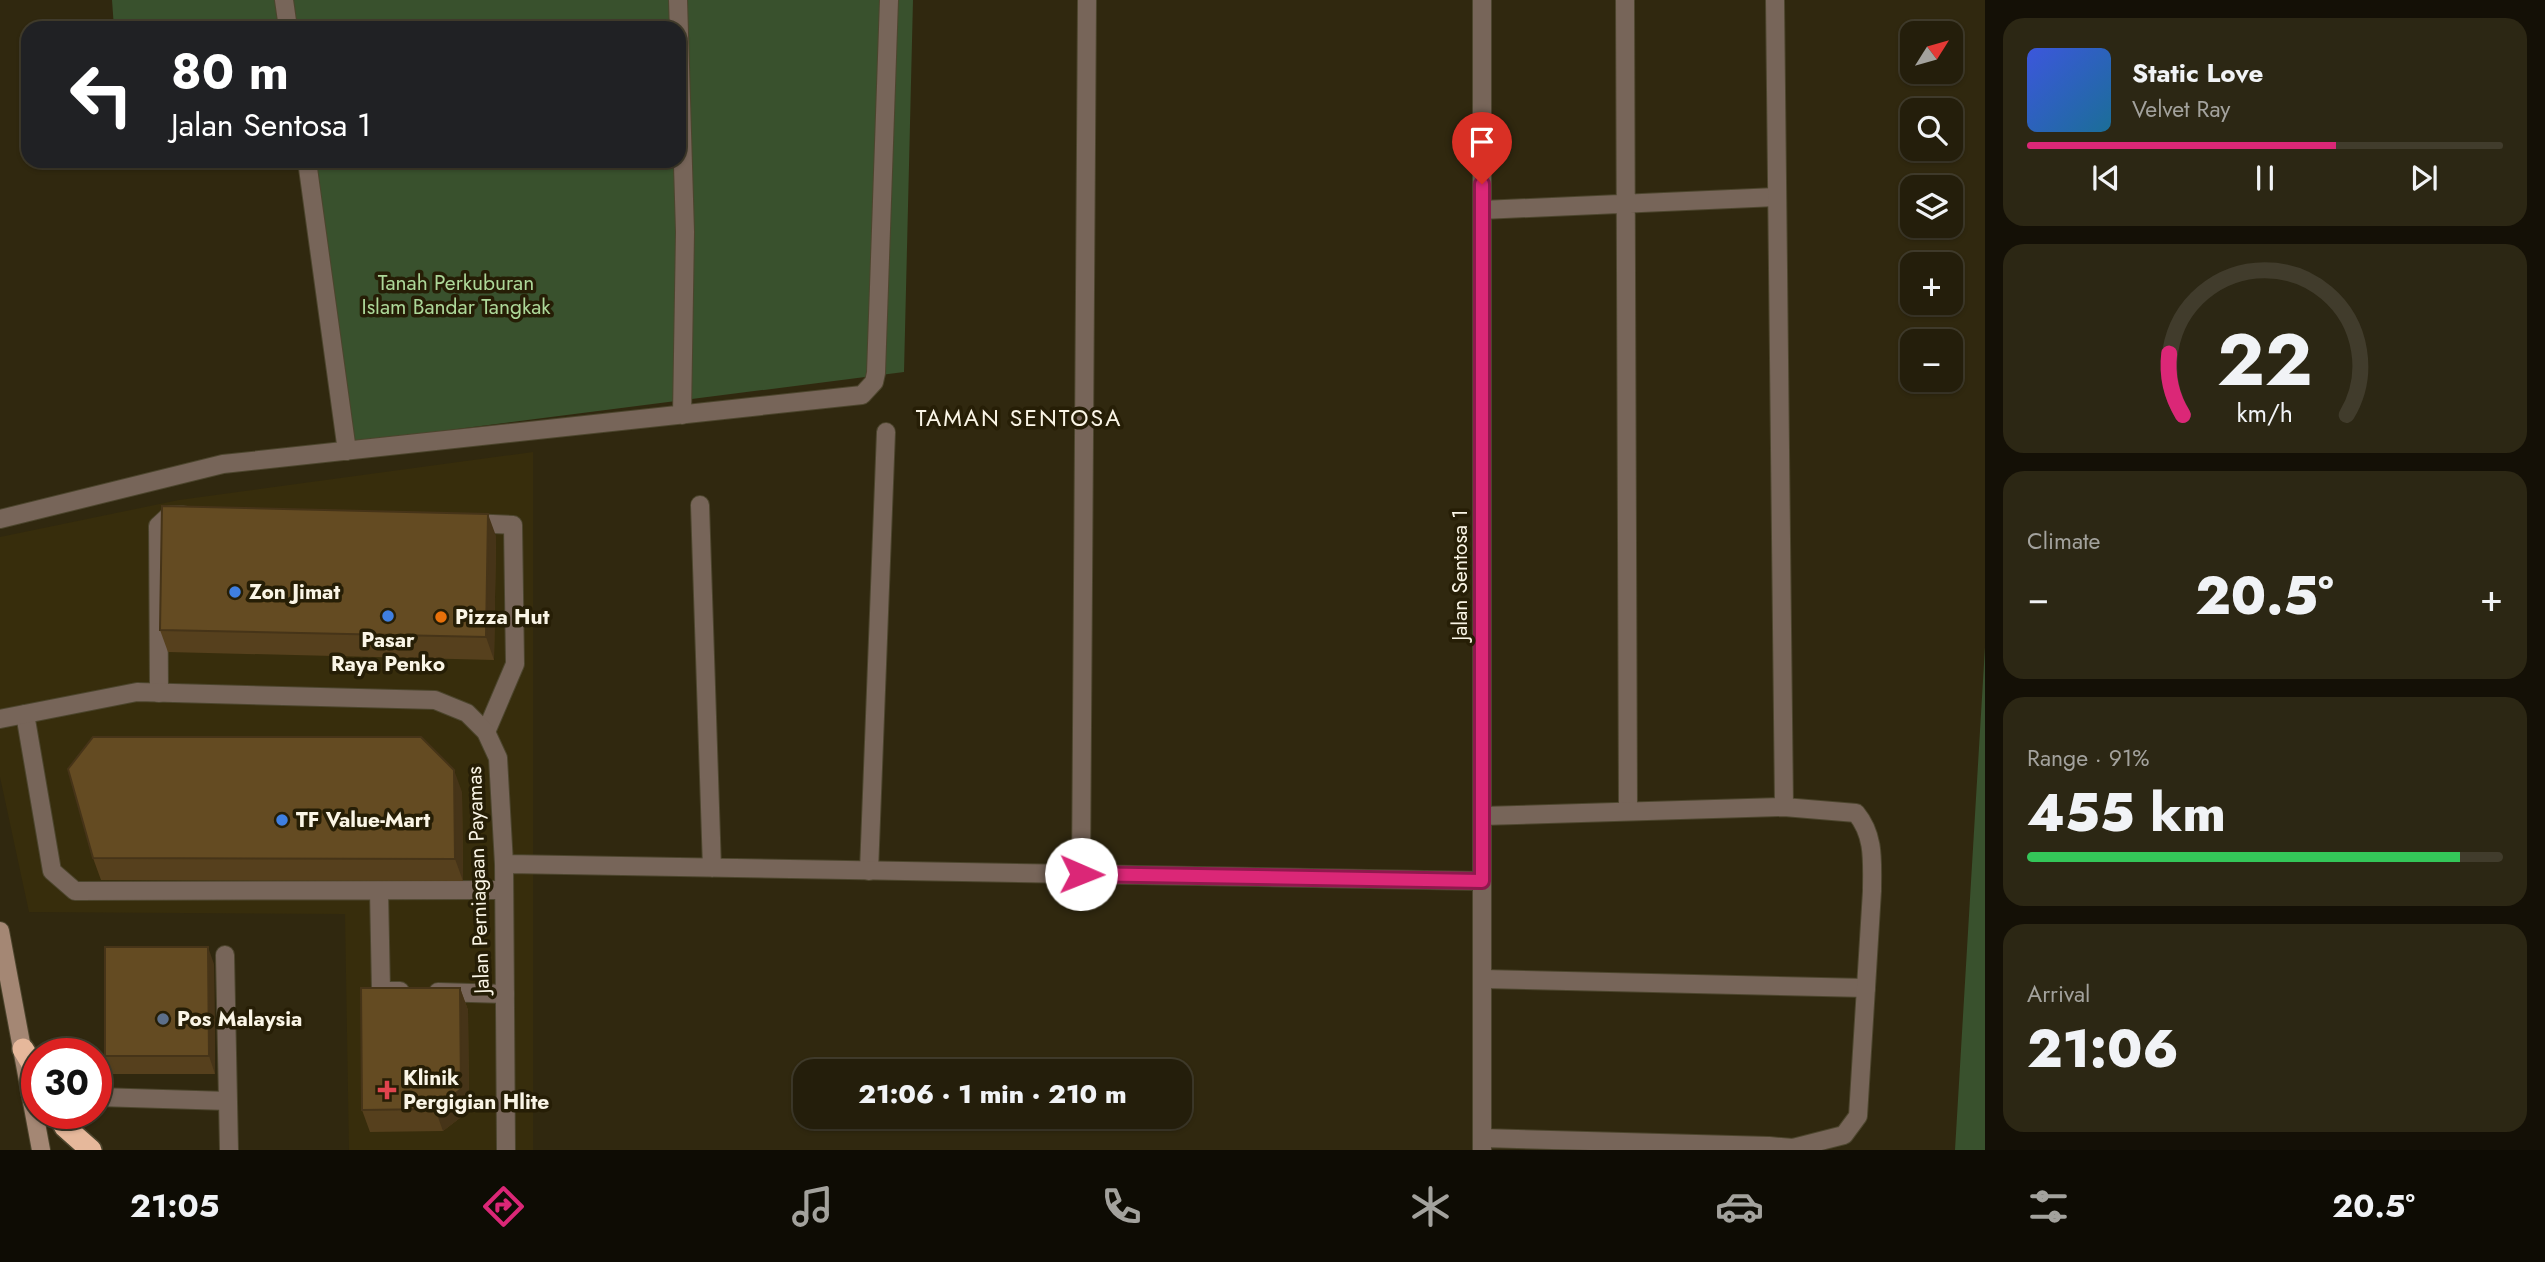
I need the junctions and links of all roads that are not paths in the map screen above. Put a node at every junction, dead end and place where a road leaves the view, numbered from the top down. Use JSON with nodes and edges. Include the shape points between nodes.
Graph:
{"nodes":[{"id":1,"x":284,"y":0,"type":"edge"},
{"id":2,"x":678,"y":0,"type":"edge"},
{"id":3,"x":890,"y":0,"type":"edge"},
{"id":4,"x":1087,"y":0,"type":"edge"},
{"id":5,"x":1482,"y":0,"type":"edge"},
{"id":6,"x":1625,"y":0,"type":"edge"},
{"id":7,"x":1775,"y":0,"type":"edge"},
{"id":8,"x":287,"y":21,"type":"edge"},
{"id":9,"x":679,"y":21,"type":"edge"},
{"id":10,"x":308,"y":168,"type":"edge"},
{"id":11,"x":683,"y":168,"type":"edge"},
{"id":12,"x":1776,"y":197,"type":"junction"},
{"id":13,"x":1625,"y":203,"type":"junction"},
{"id":14,"x":1482,"y":210,"type":"junction"},
{"id":15,"x":682,"y":415,"type":"junction"},
{"id":16,"x":886,"y":432,"type":"dead end"},
{"id":17,"x":347,"y":450,"type":"junction"},
{"id":18,"x":700,"y":505,"type":"dead end"},
{"id":19,"x":198,"y":515,"type":"edge"},
{"id":20,"x":0,"y":519,"type":"edge"},
{"id":21,"x":458,"y":523,"type":"edge"},
{"id":22,"x":159,"y":693,"type":"junction"},
{"id":23,"x":24,"y":714,"type":"junction"},
{"id":24,"x":0,"y":719,"type":"edge"},
{"id":25,"x":486,"y":732,"type":"junction"},
{"id":26,"x":1784,"y":807,"type":"junction"},
{"id":27,"x":1628,"y":811,"type":"junction"},
{"id":28,"x":1482,"y":816,"type":"junction"},
{"id":29,"x":504,"y":864,"type":"junction"},
{"id":30,"x":712,"y":868,"type":"junction"},
{"id":31,"x":869,"y":871,"type":"junction"},
{"id":32,"x":1081,"y":874,"type":"junction"},
{"id":33,"x":1482,"y":881,"type":"junction"},
{"id":34,"x":504,"y":890,"type":"junction"},
{"id":35,"x":379,"y":891,"type":"junction"},
{"id":36,"x":0,"y":931,"type":"edge"},
{"id":37,"x":225,"y":955,"type":"dead end"},
{"id":38,"x":1483,"y":979,"type":"junction"},
{"id":39,"x":1866,"y":988,"type":"junction"},
{"id":40,"x":505,"y":994,"type":"junction"},
{"id":41,"x":21,"y":1039,"type":"edge"},
{"id":42,"x":112,"y":1097,"type":"edge"},
{"id":43,"x":228,"y":1101,"type":"junction"},
{"id":44,"x":37,"y":1129,"type":"edge"},
{"id":45,"x":67,"y":1129,"type":"edge"},
{"id":46,"x":1483,"y":1144,"type":"edge"},
{"id":47,"x":1793,"y":1149,"type":"edge"},
{"id":48,"x":41,"y":1150,"type":"edge"},
{"id":49,"x":91,"y":1150,"type":"edge"},
{"id":50,"x":229,"y":1150,"type":"edge"},
{"id":51,"x":506,"y":1150,"type":"edge"}],
"edges":[{"from":1,"to":8,"type":"street"},
{"from":2,"to":9,"type":"street"},
{"from":3,"to":15,"type":"street","via":[[874,382],[862,395],[853,397]]},
{"from":4,"to":32,"type":"street"},
{"from":5,"to":14,"type":"street","name":"Jalan Sentosa 1"},
{"from":6,"to":13,"type":"street"},
{"from":7,"to":12,"type":"street"},
{"from":10,"to":17,"type":"street"},
{"from":11,"to":15,"type":"street"},
{"from":12,"to":13,"type":"street"},
{"from":12,"to":26,"type":"street"},
{"from":13,"to":14,"type":"street"},
{"from":13,"to":27,"type":"street"},
{"from":14,"to":28,"type":"street","name":"Jalan Sentosa 1"},
{"from":15,"to":17,"type":"street"},
{"from":16,"to":31,"type":"street"},
{"from":17,"to":20,"type":"street","via":[[223,464]]},
{"from":18,"to":30,"type":"street"},
{"from":19,"to":22,"type":"street","via":[[170,515],[158,526]]},
{"from":21,"to":25,"type":"street","via":[[513,525],[515,664]]},
{"from":22,"to":23,"type":"street","name":"Jalan Perniagaan Payamas","via":[[115,695]]},
{"from":22,"to":25,"type":"street","name":"Jalan Perniagaan Payamas","via":[[435,700],[467,713]]},
{"from":23,"to":24,"type":"street","name":"Jalan Perniagaan Payamas"},
{"from":23,"to":35,"type":"street","via":[[52,871],[75,891]]},
{"from":25,"to":29,"type":"street","name":"Jalan Perniagaan Payamas","via":[[498,758]]},
{"from":26,"to":27,"type":"street"},
{"from":26,"to":39,"type":"street","via":[[1856,813],[1866,824],[1872,878]]},
{"from":27,"to":28,"type":"street"},
{"from":28,"to":33,"type":"street","name":"Jalan Sentosa 1"},
{"from":29,"to":30,"type":"street"},
{"from":29,"to":34,"type":"street","name":"Jalan Perniagaan Payamas"},
{"from":30,"to":31,"type":"street"},
{"from":31,"to":32,"type":"street"},
{"from":32,"to":33,"type":"street"},
{"from":33,"to":38,"type":"street","name":"Jalan Sentosa 1"},
{"from":34,"to":35,"type":"street"},
{"from":34,"to":40,"type":"street","name":"Jalan Perniagaan Payamas"},
{"from":35,"to":40,"type":"street","via":[[381,991]]},
{"from":36,"to":41,"type":"street"},
{"from":37,"to":43,"type":"street"},
{"from":38,"to":39,"type":"street"},
{"from":38,"to":46,"type":"street","name":"Jalan Sentosa 1"},
{"from":39,"to":47,"type":"street","via":[[1858,1116],[1844,1135]]},
{"from":40,"to":51,"type":"street","name":"Jalan Perniagaan Payamas"},
{"from":42,"to":43,"type":"street"},
{"from":43,"to":50,"type":"street"},
{"from":44,"to":48,"type":"street"},
{"from":45,"to":49,"type":"highway"},
{"from":46,"to":47,"type":"street"}]}
